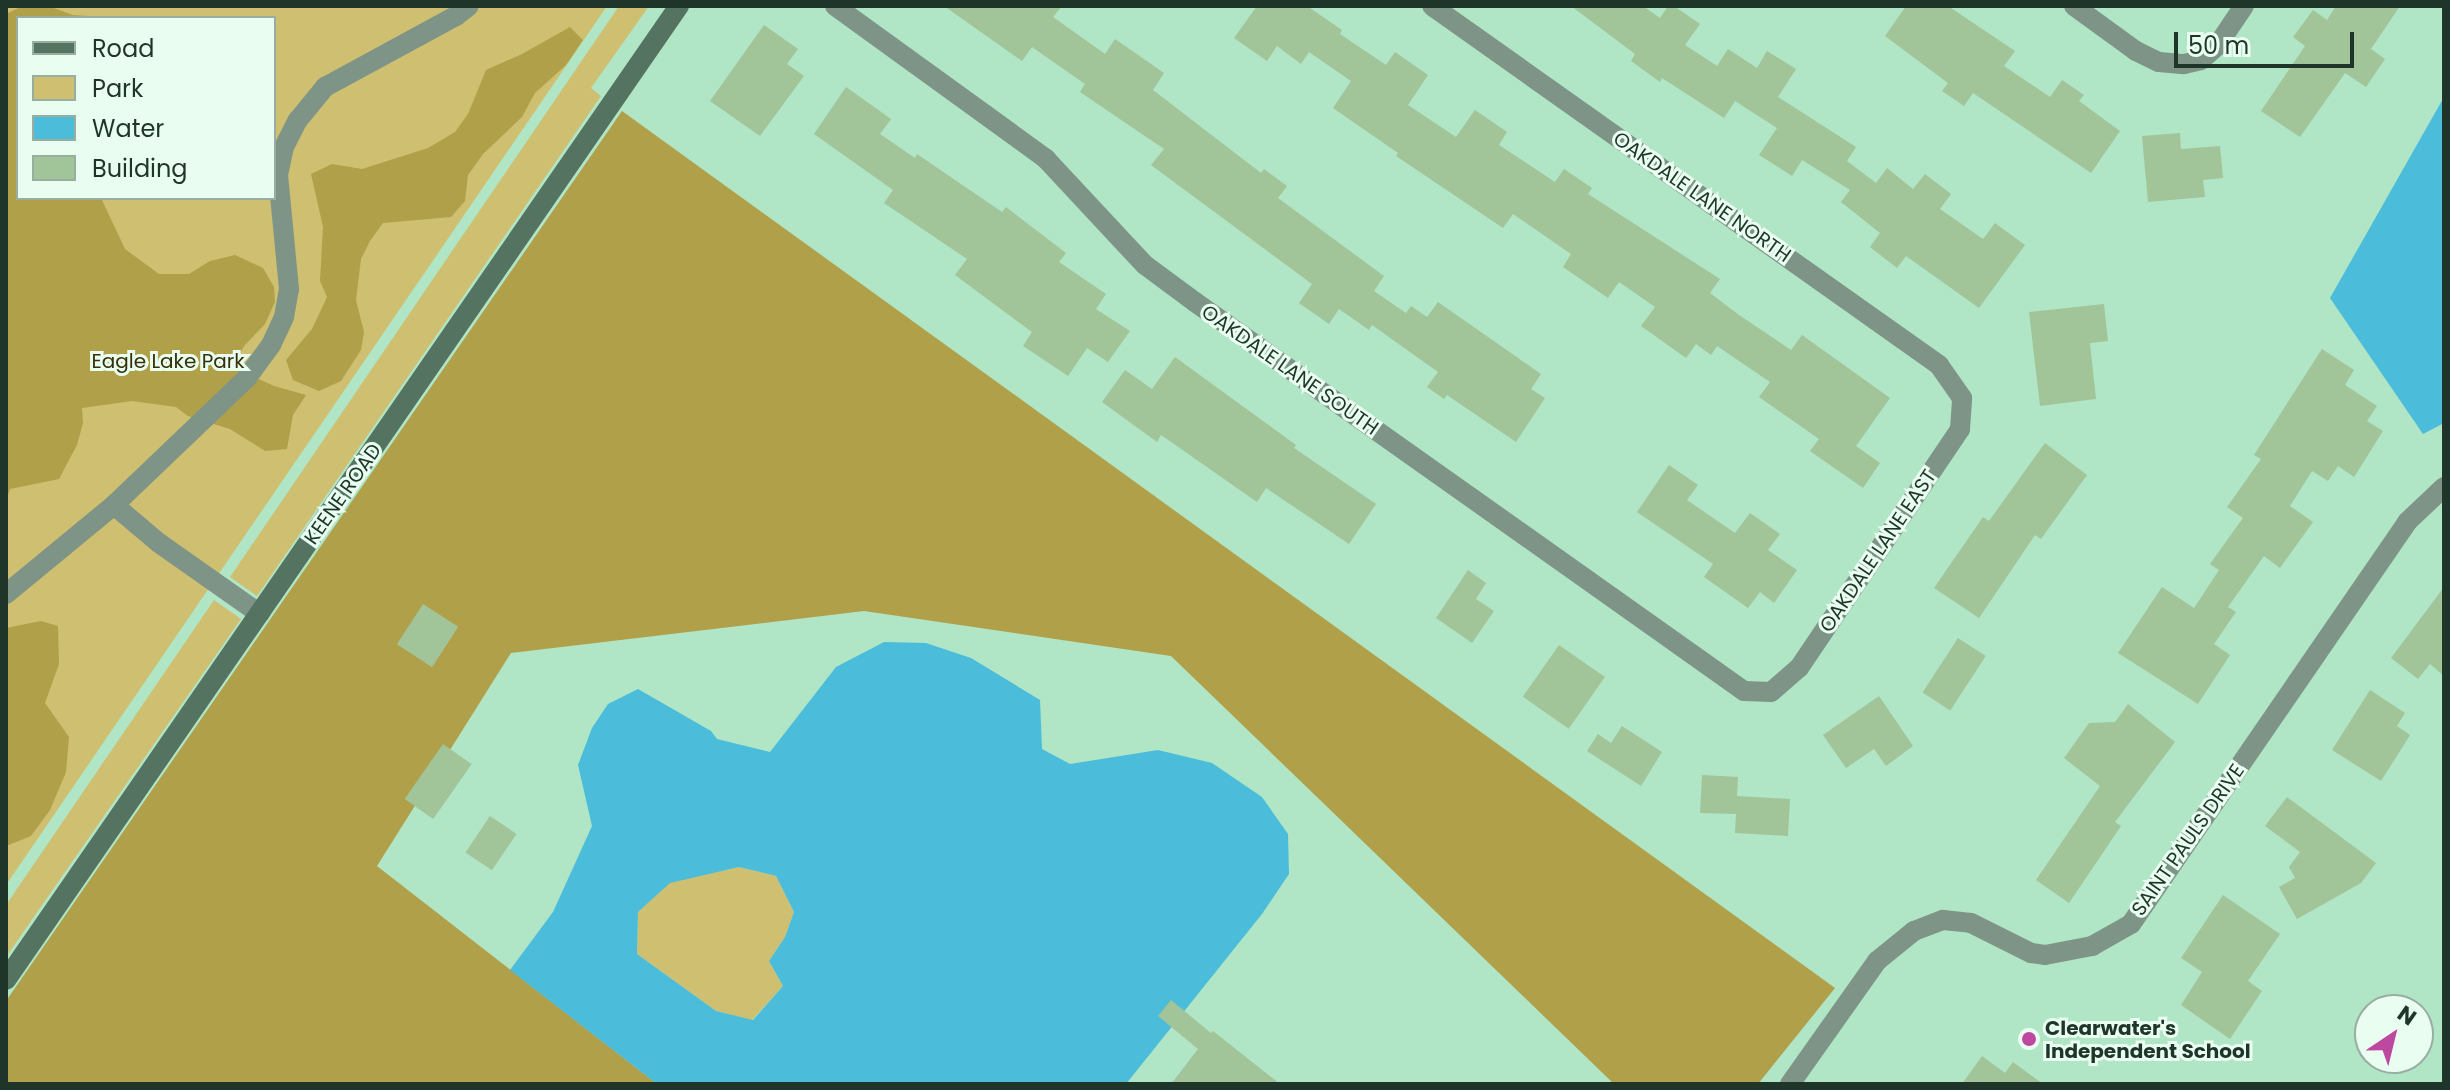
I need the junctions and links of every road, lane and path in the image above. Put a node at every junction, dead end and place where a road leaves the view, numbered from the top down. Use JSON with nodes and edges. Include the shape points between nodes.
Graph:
{"nodes":[{"id":1,"x":469,"y":6,"type":"edge"},
{"id":2,"x":679,"y":6,"type":"edge"},
{"id":3,"x":835,"y":6,"type":"edge"},
{"id":4,"x":1432,"y":6,"type":"edge"},
{"id":5,"x":2074,"y":6,"type":"edge"},
{"id":6,"x":2244,"y":6,"type":"edge"},
{"id":7,"x":1962,"y":398,"type":"joint"},
{"id":8,"x":2444,"y":487,"type":"edge"},
{"id":9,"x":114,"y":505,"type":"junction"},
{"id":10,"x":6,"y":594,"type":"edge"},
{"id":11,"x":260,"y":614,"type":"junction"},
{"id":12,"x":1771,"y":692,"type":"joint"},
{"id":13,"x":6,"y":980,"type":"edge"},
{"id":14,"x":1790,"y":1084,"type":"edge"}],
"edges":[{"from":1,"to":9,"type":"street","via":[[325,87],[298,120],[278,175],[289,289],[271,345],[246,379]]},
{"from":2,"to":11,"type":"main road","name":"KEENE ROAD"},
{"from":3,"to":12,"type":"street","name":"OAKDALE LANE SOUTH","via":[[1046,159],[1145,265],[1195,302],[1744,691]]},
{"from":4,"to":7,"type":"street","name":"OAKDALE LANE NORTH","via":[[1939,365]]},
{"from":5,"to":6,"type":"street","via":[[2136,51],[2159,62],[2184,64],[2201,60],[2217,46]]},
{"from":7,"to":12,"type":"street","name":"OAKDALE LANE EAST","via":[[1960,429],[1799,668]]},
{"from":8,"to":14,"type":"street","name":"SAINT PAULS DRIVE","via":[[2407,522],[2131,924],[2092,946],[2045,955],[1971,923],[1943,920],[1914,931],[1877,961]]},
{"from":9,"to":10,"type":"street"},
{"from":9,"to":11,"type":"street"},
{"from":11,"to":13,"type":"main road","name":"KEENE ROAD"}]}
